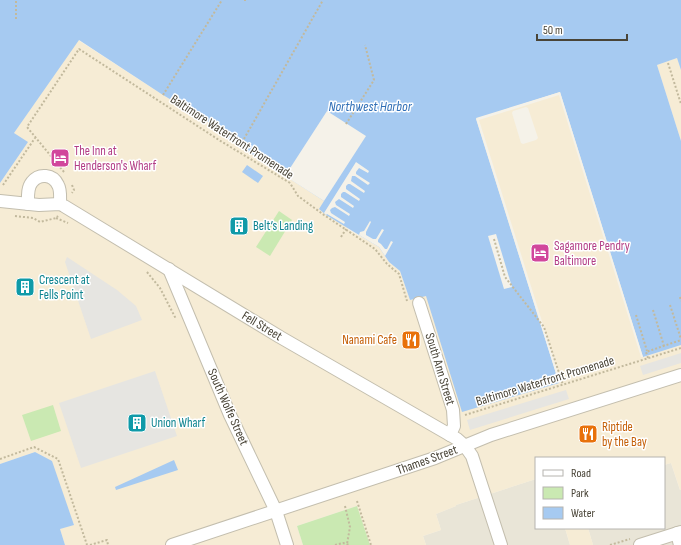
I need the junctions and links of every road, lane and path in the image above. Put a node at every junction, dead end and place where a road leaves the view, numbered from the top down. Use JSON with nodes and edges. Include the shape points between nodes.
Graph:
{"nodes":[{"id":1,"x":16,"y":0,"type":"edge"},
{"id":2,"x":222,"y":0,"type":"edge"},
{"id":3,"x":244,"y":0,"type":"edge"},
{"id":4,"x":247,"y":0,"type":"edge"},
{"id":5,"x":323,"y":0,"type":"edge"},
{"id":6,"x":16,"y":19,"type":"dead end"},
{"id":7,"x":365,"y":45,"type":"dead end"},
{"id":8,"x":668,"y":63,"type":"dead end"},
{"id":9,"x":163,"y":95,"type":"dead end"},
{"id":10,"x":681,"y":104,"type":"edge"},
{"id":11,"x":346,"y":124,"type":"dead end"},
{"id":12,"x":35,"y":138,"type":"junction"},
{"id":13,"x":240,"y":146,"type":"dead end"},
{"id":14,"x":65,"y":174,"type":"dead end"},
{"id":15,"x":70,"y":181,"type":"dead end"},
{"id":16,"x":3,"y":185,"type":"dead end"},
{"id":17,"x":71,"y":195,"type":"dead end"},
{"id":18,"x":0,"y":201,"type":"edge"},
{"id":19,"x":28,"y":204,"type":"junction"},
{"id":20,"x":60,"y":204,"type":"junction"},
{"id":21,"x":13,"y":216,"type":"dead end"},
{"id":22,"x":68,"y":223,"type":"dead end"},
{"id":23,"x":346,"y":229,"type":"junction"},
{"id":24,"x":341,"y":238,"type":"dead end"},
{"id":25,"x":494,"y":239,"type":"dead end"},
{"id":26,"x":141,"y":268,"type":"dead end"},
{"id":27,"x":169,"y":269,"type":"junction"},
{"id":28,"x":680,"y":297,"type":"dead end"},
{"id":29,"x":414,"y":302,"type":"joint"},
{"id":30,"x":681,"y":302,"type":"edge"},
{"id":31,"x":670,"y":305,"type":"dead end"},
{"id":32,"x":653,"y":310,"type":"dead end"},
{"id":33,"x":636,"y":315,"type":"dead end"},
{"id":34,"x":178,"y":324,"type":"dead end"},
{"id":35,"x":681,"y":340,"type":"edge"},
{"id":36,"x":664,"y":346,"type":"junction"},
{"id":37,"x":681,"y":348,"type":"edge"},
{"id":38,"x":647,"y":351,"type":"junction"},
{"id":39,"x":648,"y":358,"type":"junction"},
{"id":40,"x":681,"y":375,"type":"edge"},
{"id":41,"x":563,"y":385,"type":"junction"},
{"id":42,"x":461,"y":416,"type":"dead end"},
{"id":43,"x":450,"y":436,"type":"junction"},
{"id":44,"x":465,"y":446,"type":"junction"},
{"id":45,"x":0,"y":459,"type":"edge"},
{"id":46,"x":357,"y":501,"type":"dead end"},
{"id":47,"x":345,"y":506,"type":"dead end"},
{"id":48,"x":276,"y":511,"type":"junction"},
{"id":49,"x":679,"y":537,"type":"edge"},
{"id":50,"x":348,"y":544,"type":"edge"},
{"id":51,"x":87,"y":545,"type":"edge"},
{"id":52,"x":90,"y":545,"type":"edge"},
{"id":53,"x":108,"y":545,"type":"edge"},
{"id":54,"x":172,"y":545,"type":"edge"},
{"id":55,"x":288,"y":545,"type":"edge"},
{"id":56,"x":335,"y":545,"type":"edge"},
{"id":57,"x":371,"y":545,"type":"edge"},
{"id":58,"x":501,"y":545,"type":"edge"},
{"id":59,"x":640,"y":545,"type":"edge"}],
"edges":[{"from":1,"to":6,"type":"path"},
{"from":2,"to":9,"type":"path"},
{"from":3,"to":4,"type":"path"},
{"from":5,"to":13,"type":"path"},
{"from":7,"to":11,"type":"path","via":[[374,80]]},
{"from":8,"to":10,"type":"path"},
{"from":12,"to":14,"type":"path","name":"Baltimore Waterfront Promenade"},
{"from":12,"to":16,"type":"path"},
{"from":12,"to":23,"type":"path","name":"Baltimore Waterfront Promenade","via":[[26,127],[79,49],[290,183],[298,196]]},
{"from":15,"to":17,"type":"path","via":[[74,190]]},
{"from":18,"to":19,"type":"street"},
{"from":19,"to":20,"type":"street"},
{"from":19,"to":20,"type":"street","via":[[28,192],[32,182],[41,176],[48,176],[58,185]]},
{"from":20,"to":27,"type":"street","name":"Fell Street"},
{"from":21,"to":22,"type":"path","via":[[33,218],[40,222],[56,218]]},
{"from":23,"to":24,"type":"path"},
{"from":23,"to":29,"type":"path","name":"Baltimore Waterfront Promenade","via":[[375,249],[399,274],[407,302]]},
{"from":25,"to":41,"type":"path","via":[[505,277],[544,327]]},
{"from":26,"to":34,"type":"path","via":[[148,272],[160,288]]},
{"from":27,"to":43,"type":"street","name":"Fell Street"},
{"from":27,"to":48,"type":"street","name":"South Wolfe Street","via":[[230,415]]},
{"from":28,"to":30,"type":"path"},
{"from":29,"to":43,"type":"street","name":"South Ann Street","via":[[453,410],[454,426]]},
{"from":31,"to":35,"type":"path"},
{"from":32,"to":36,"type":"path"},
{"from":33,"to":38,"type":"path"},
{"from":35,"to":36,"type":"path"},
{"from":36,"to":38,"type":"path"},
{"from":37,"to":39,"type":"path","name":"Baltimore Waterfront Promenade"},
{"from":38,"to":39,"type":"path"},
{"from":39,"to":41,"type":"path","name":"Baltimore Waterfront Promenade"},
{"from":40,"to":44,"type":"street","name":"Thames Street","via":[[491,435]]},
{"from":41,"to":42,"type":"path","name":"Baltimore Waterfront Promenade"},
{"from":43,"to":44,"type":"street","name":"Fell Street"},
{"from":44,"to":48,"type":"street","name":"Thames Street"},
{"from":44,"to":58,"type":"street","via":[[474,461]]},
{"from":45,"to":51,"type":"path","via":[[34,447],[58,459]]},
{"from":46,"to":57,"type":"path"},
{"from":47,"to":50,"type":"path","via":[[350,527]]},
{"from":48,"to":54,"type":"street","name":"Thames Street"},
{"from":48,"to":55,"type":"street","name":"South Wolfe Street"},
{"from":49,"to":59,"type":"street"},
{"from":50,"to":56,"type":"path"},
{"from":52,"to":53,"type":"path","via":[[107,540]]}]}
